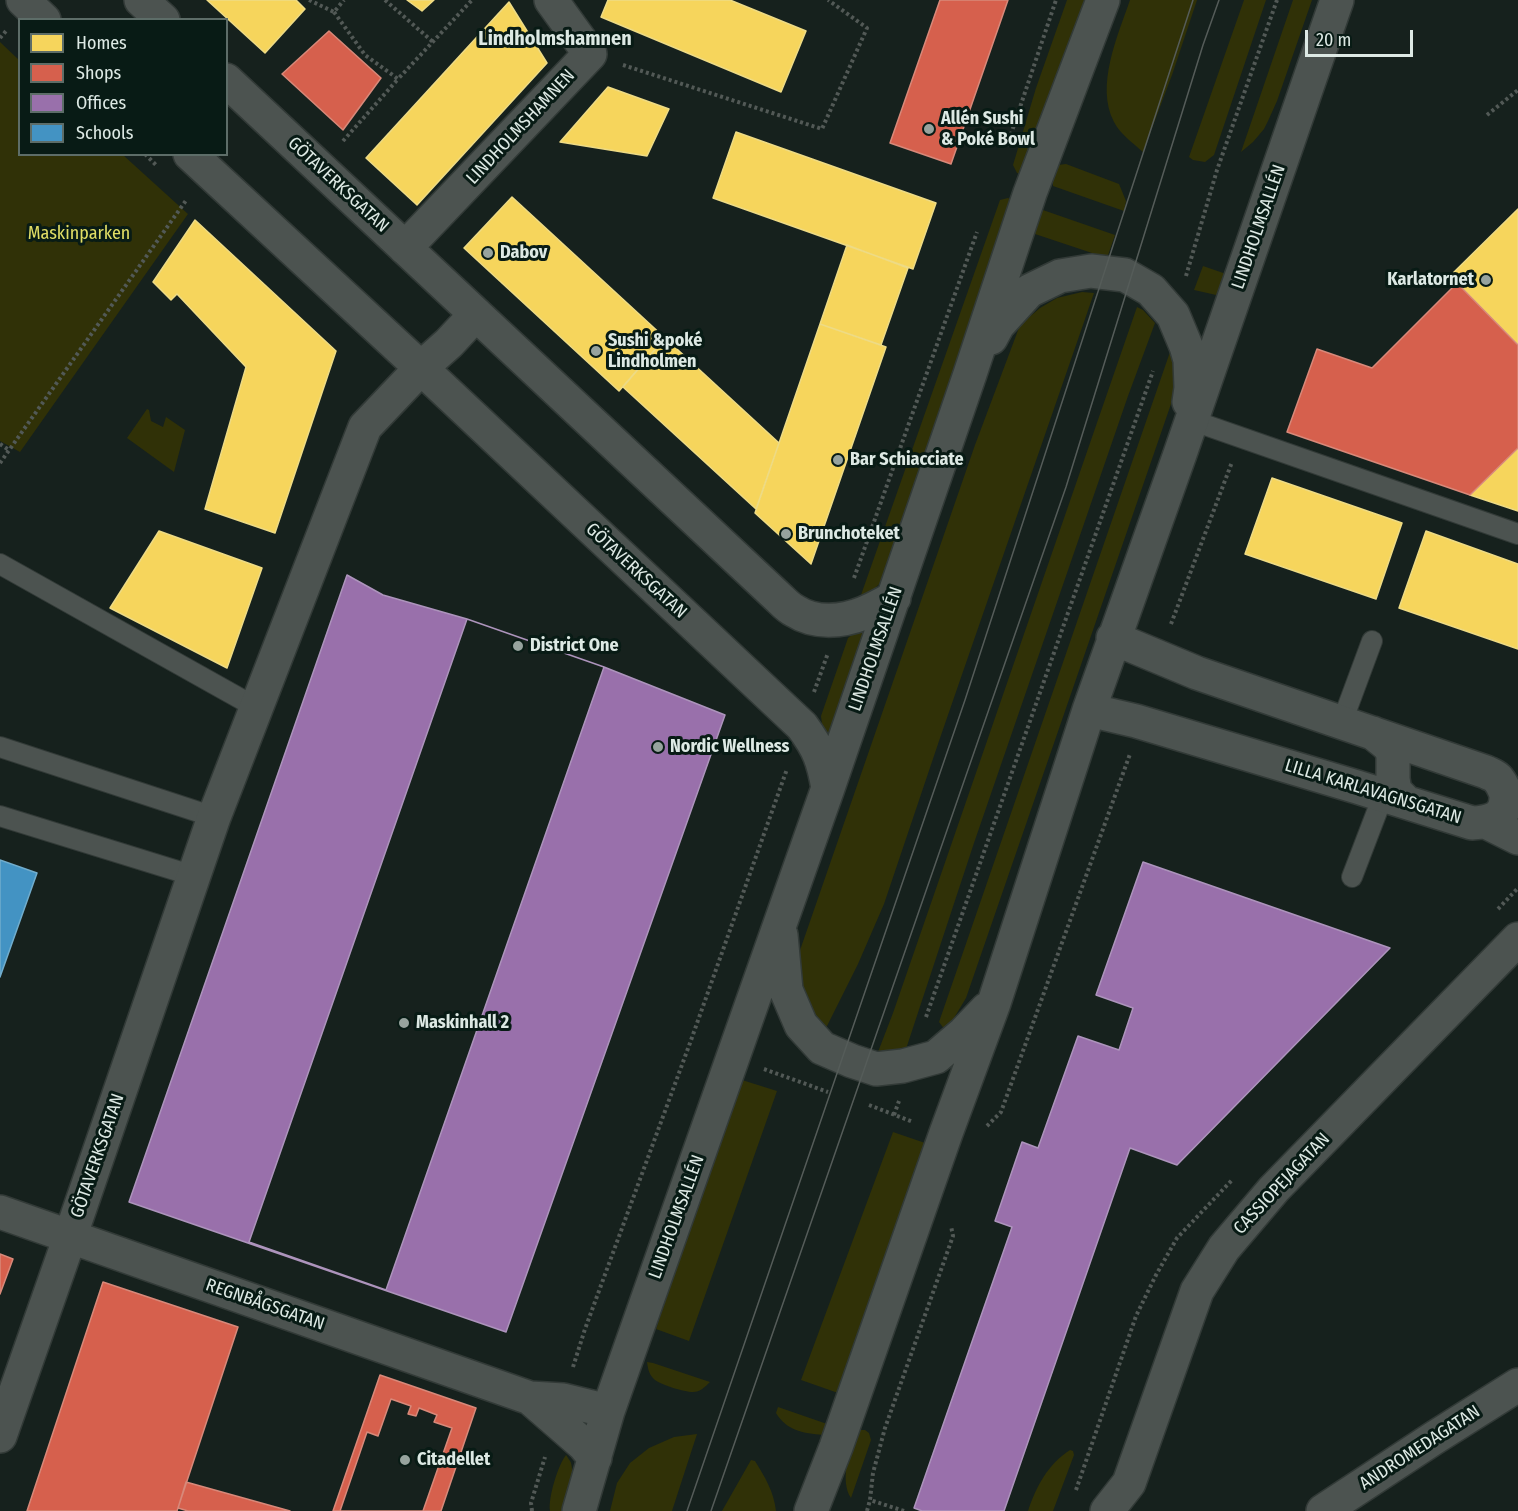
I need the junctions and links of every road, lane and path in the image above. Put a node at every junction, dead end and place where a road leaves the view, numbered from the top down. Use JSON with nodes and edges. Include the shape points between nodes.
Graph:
{"nodes":[{"id":1,"x":23,"y":0,"type":"edge"},
{"id":2,"x":141,"y":0,"type":"edge"},
{"id":3,"x":309,"y":0,"type":"edge"},
{"id":4,"x":344,"y":0,"type":"edge"},
{"id":5,"x":385,"y":0,"type":"edge"},
{"id":6,"x":472,"y":0,"type":"edge"},
{"id":7,"x":551,"y":0,"type":"edge"},
{"id":8,"x":828,"y":0,"type":"edge"},
{"id":9,"x":1056,"y":0,"type":"edge"},
{"id":10,"x":1103,"y":0,"type":"edge"},
{"id":11,"x":1277,"y":0,"type":"edge"},
{"id":12,"x":1337,"y":0,"type":"edge"},
{"id":13,"x":334,"y":12,"type":"junction"},
{"id":14,"x":42,"y":18,"type":"edge"},
{"id":15,"x":161,"y":18,"type":"edge"},
{"id":16,"x":433,"y":42,"type":"junction"},
{"id":17,"x":590,"y":54,"type":"junction"},
{"id":18,"x":398,"y":79,"type":"junction"},
{"id":19,"x":228,"y":82,"type":"edge"},
{"id":20,"x":1518,"y":90,"type":"edge"},
{"id":21,"x":1487,"y":116,"type":"dead end"},
{"id":22,"x":345,"y":139,"type":"dead end"},
{"id":23,"x":1006,"y":151,"type":"dead end"},
{"id":24,"x":199,"y":162,"type":"edge"},
{"id":25,"x":979,"y":226,"type":"dead end"},
{"id":26,"x":405,"y":248,"type":"junction"},
{"id":27,"x":476,"y":314,"type":"junction"},
{"id":28,"x":1173,"y":315,"type":"junction"},
{"id":29,"x":421,"y":368,"type":"junction"},
{"id":30,"x":1153,"y":371,"type":"dead end"},
{"id":31,"x":970,"y":374,"type":"junction"},
{"id":32,"x":1191,"y":420,"type":"junction"},
{"id":33,"x":1241,"y":437,"type":"junction"},
{"id":34,"x":0,"y":444,"type":"edge"},
{"id":35,"x":9,"y":450,"type":"junction"},
{"id":36,"x":1180,"y":454,"type":"junction"},
{"id":37,"x":0,"y":463,"type":"edge"},
{"id":38,"x":1518,"y":534,"type":"edge"},
{"id":39,"x":0,"y":564,"type":"edge"},
{"id":40,"x":894,"y":598,"type":"junction"},
{"id":41,"x":839,"y":620,"type":"junction"},
{"id":42,"x":1113,"y":639,"type":"junction"},
{"id":43,"x":1372,"y":641,"type":"dead end"},
{"id":44,"x":1159,"y":658,"type":"junction"},
{"id":45,"x":257,"y":708,"type":"junction"},
{"id":46,"x":1089,"y":710,"type":"junction"},
{"id":47,"x":1342,"y":722,"type":"junction"},
{"id":48,"x":1141,"y":723,"type":"junction"},
{"id":49,"x":802,"y":726,"type":"junction"},
{"id":50,"x":1374,"y":733,"type":"junction"},
{"id":51,"x":0,"y":747,"type":"edge"},
{"id":52,"x":1425,"y":751,"type":"junction"},
{"id":53,"x":828,"y":788,"type":"junction"},
{"id":54,"x":1385,"y":788,"type":"junction"},
{"id":55,"x":0,"y":816,"type":"edge"},
{"id":56,"x":214,"y":818,"type":"junction"},
{"id":57,"x":1486,"y":822,"type":"junction"},
{"id":58,"x":1518,"y":838,"type":"edge"},
{"id":59,"x":194,"y":876,"type":"junction"},
{"id":60,"x":1352,"y":877,"type":"dead end"},
{"id":61,"x":780,"y":924,"type":"junction"},
{"id":62,"x":1518,"y":939,"type":"edge"},
{"id":63,"x":994,"y":1003,"type":"junction"},
{"id":64,"x":909,"y":1065,"type":"junction"},
{"id":65,"x":1000,"y":1112,"type":"dead end"},
{"id":66,"x":894,"y":1115,"type":"dead end"},
{"id":67,"x":0,"y":1212,"type":"edge"},
{"id":68,"x":70,"y":1237,"type":"junction"},
{"id":69,"x":1518,"y":1385,"type":"edge"},
{"id":70,"x":560,"y":1410,"type":"junction"},
{"id":71,"x":608,"y":1411,"type":"junction"},
{"id":72,"x":885,"y":1428,"type":"dead end"},
{"id":73,"x":0,"y":1436,"type":"edge"},
{"id":74,"x":595,"y":1458,"type":"junction"},
{"id":75,"x":1131,"y":1497,"type":"edge"},
{"id":76,"x":870,"y":1500,"type":"junction"},
{"id":77,"x":817,"y":1506,"type":"edge"},
{"id":78,"x":532,"y":1511,"type":"edge"},
{"id":79,"x":579,"y":1511,"type":"edge"},
{"id":80,"x":867,"y":1511,"type":"edge"},
{"id":81,"x":904,"y":1511,"type":"edge"},
{"id":82,"x":1107,"y":1511,"type":"edge"},
{"id":83,"x":1323,"y":1511,"type":"edge"}],
"edges":[{"from":1,"to":14,"type":"street"},
{"from":2,"to":15,"type":"street"},
{"from":3,"to":13,"type":"path"},
{"from":4,"to":13,"type":"path"},
{"from":5,"to":16,"type":"path"},
{"from":6,"to":16,"type":"path"},
{"from":7,"to":17,"type":"street","name":"LINDHOLMSHAMNEN"},
{"from":8,"to":17,"type":"path","via":[[867,28],[822,129]]},
{"from":9,"to":23,"type":"path"},
{"from":10,"to":31,"type":"street","name":"LINDHOLMSALLÉN","via":[[1030,193]]},
{"from":11,"to":28,"type":"path","via":[[1217,170]]},
{"from":12,"to":32,"type":"street","name":"LINDHOLMSALLÉN"},
{"from":13,"to":18,"type":"path","via":[[365,55]]},
{"from":16,"to":18,"type":"path"},
{"from":17,"to":26,"type":"street","name":"LINDHOLMSHAMNEN"},
{"from":18,"to":22,"type":"path"},
{"from":19,"to":26,"type":"street","name":"GÖTAVERKSGATAN"},
{"from":20,"to":21,"type":"path"},
{"from":24,"to":29,"type":"street","name":"GÖTAVERKSGATAN"},
{"from":24,"to":35,"type":"path"},
{"from":25,"to":41,"type":"path"},
{"from":26,"to":27,"type":"street","name":"GÖTAVERKSGATAN"},
{"from":27,"to":29,"type":"street","name":"GÖTAVERKSGATAN"},
{"from":27,"to":41,"type":"street","name":"GÖTAVERKSGATAN","via":[[780,599],[812,619]]},
{"from":28,"to":31,"type":"street","name":"LINDHOLMSALLÉN","via":[[1150,290],[1125,275],[1091,272],[1060,276],[1029,291],[998,325]]},
{"from":28,"to":36,"type":"street","name":"LINDHOLMSALLÉN","via":[[1190,360],[1191,388]]},
{"from":29,"to":45,"type":"street","name":"GÖTAVERKSGATAN","via":[[365,427]]},
{"from":29,"to":49,"type":"street","name":"GÖTAVERKSGATAN"},
{"from":30,"to":64,"type":"path"},
{"from":31,"to":40,"type":"street","name":"LINDHOLMSALLÉN"},
{"from":32,"to":33,"type":"lane"},
{"from":32,"to":36,"type":"street","name":"LINDHOLMSALLÉN"},
{"from":33,"to":38,"type":"lane"},
{"from":33,"to":44,"type":"path"},
{"from":34,"to":35,"type":"path"},
{"from":35,"to":37,"type":"path"},
{"from":36,"to":42,"type":"street","name":"LINDHOLMSALLÉN"},
{"from":39,"to":45,"type":"lane"},
{"from":40,"to":41,"type":"street","name":"GÖTAVERKSGATAN","via":[[864,614]]},
{"from":40,"to":53,"type":"street","name":"LINDHOLMSALLÉN"},
{"from":41,"to":49,"type":"path"},
{"from":42,"to":44,"type":"street","name":"LILLA KARLAVAGNSGATAN"},
{"from":42,"to":46,"type":"street","name":"LINDHOLMSALLÉN"},
{"from":43,"to":47,"type":"lane"},
{"from":44,"to":47,"type":"street","name":"LILLA KARLAVAGNSGATAN"},
{"from":45,"to":56,"type":"street","name":"GÖTAVERKSGATAN"},
{"from":46,"to":48,"type":"street","name":"LILLA KARLAVAGNSGATAN"},
{"from":46,"to":63,"type":"street","name":"LINDHOLMSALLÉN"},
{"from":47,"to":50,"type":"street","name":"LILLA KARLAVAGNSGATAN"},
{"from":48,"to":54,"type":"street","name":"LILLA KARLAVAGNSGATAN"},
{"from":48,"to":65,"type":"path"},
{"from":49,"to":53,"type":"street","name":"GÖTAVERKSGATAN","via":[[824,765]]},
{"from":49,"to":70,"type":"path","via":[[585,1329]]},
{"from":50,"to":52,"type":"street","name":"LILLA KARLAVAGNSGATAN"},
{"from":50,"to":54,"type":"street","via":[[1393,753]]},
{"from":51,"to":56,"type":"lane"},
{"from":52,"to":54,"type":"street","via":[[1403,757]]},
{"from":52,"to":57,"type":"street","name":"LILLA KARLAVAGNSGATAN","via":[[1498,779],[1506,793],[1505,807],[1499,816]]},
{"from":53,"to":61,"type":"street","name":"LINDHOLMSALLÉN"},
{"from":54,"to":57,"type":"street","name":"LILLA KARLAVAGNSGATAN","via":[[1473,823]]},
{"from":54,"to":60,"type":"lane"},
{"from":55,"to":59,"type":"lane"},
{"from":56,"to":59,"type":"street","name":"GÖTAVERKSGATAN"},
{"from":57,"to":58,"type":"street"},
{"from":59,"to":68,"type":"street","name":"GÖTAVERKSGATAN"},
{"from":61,"to":64,"type":"street","name":"LINDHOLMSALLÉN","via":[[786,990],[801,1025],[822,1048],[876,1069]]},
{"from":61,"to":71,"type":"street","name":"LINDHOLMSALLÉN"},
{"from":62,"to":75,"type":"street","name":"CASSIOPEJAGATAN","via":[[1274,1189],[1224,1248],[1197,1291]]},
{"from":63,"to":64,"type":"street","name":"LINDHOLMSALLÉN","via":[[936,1056]]},
{"from":63,"to":77,"type":"street","name":"LINDHOLMSALLÉN"},
{"from":64,"to":66,"type":"path"},
{"from":67,"to":68,"type":"street","name":"REGNBÅGSGATAN"},
{"from":68,"to":70,"type":"street","name":"REGNBÅGSGATAN"},
{"from":68,"to":73,"type":"street","name":"GÖTAVERKSGATAN"},
{"from":69,"to":83,"type":"street","name":"ANDROMEDAGATAN"},
{"from":70,"to":71,"type":"street","name":"REGNBÅGSGATAN"},
{"from":70,"to":74,"type":"street"},
{"from":70,"to":78,"type":"path","via":[[531,1503]]},
{"from":71,"to":74,"type":"street","name":"LINDHOLMSALLÉN"},
{"from":72,"to":76,"type":"path"},
{"from":74,"to":79,"type":"street","name":"LINDHOLMSALLÉN"},
{"from":75,"to":82,"type":"street","name":"CASSIOPEJAGATAN"},
{"from":76,"to":80,"type":"path"},
{"from":76,"to":81,"type":"path"}]}
